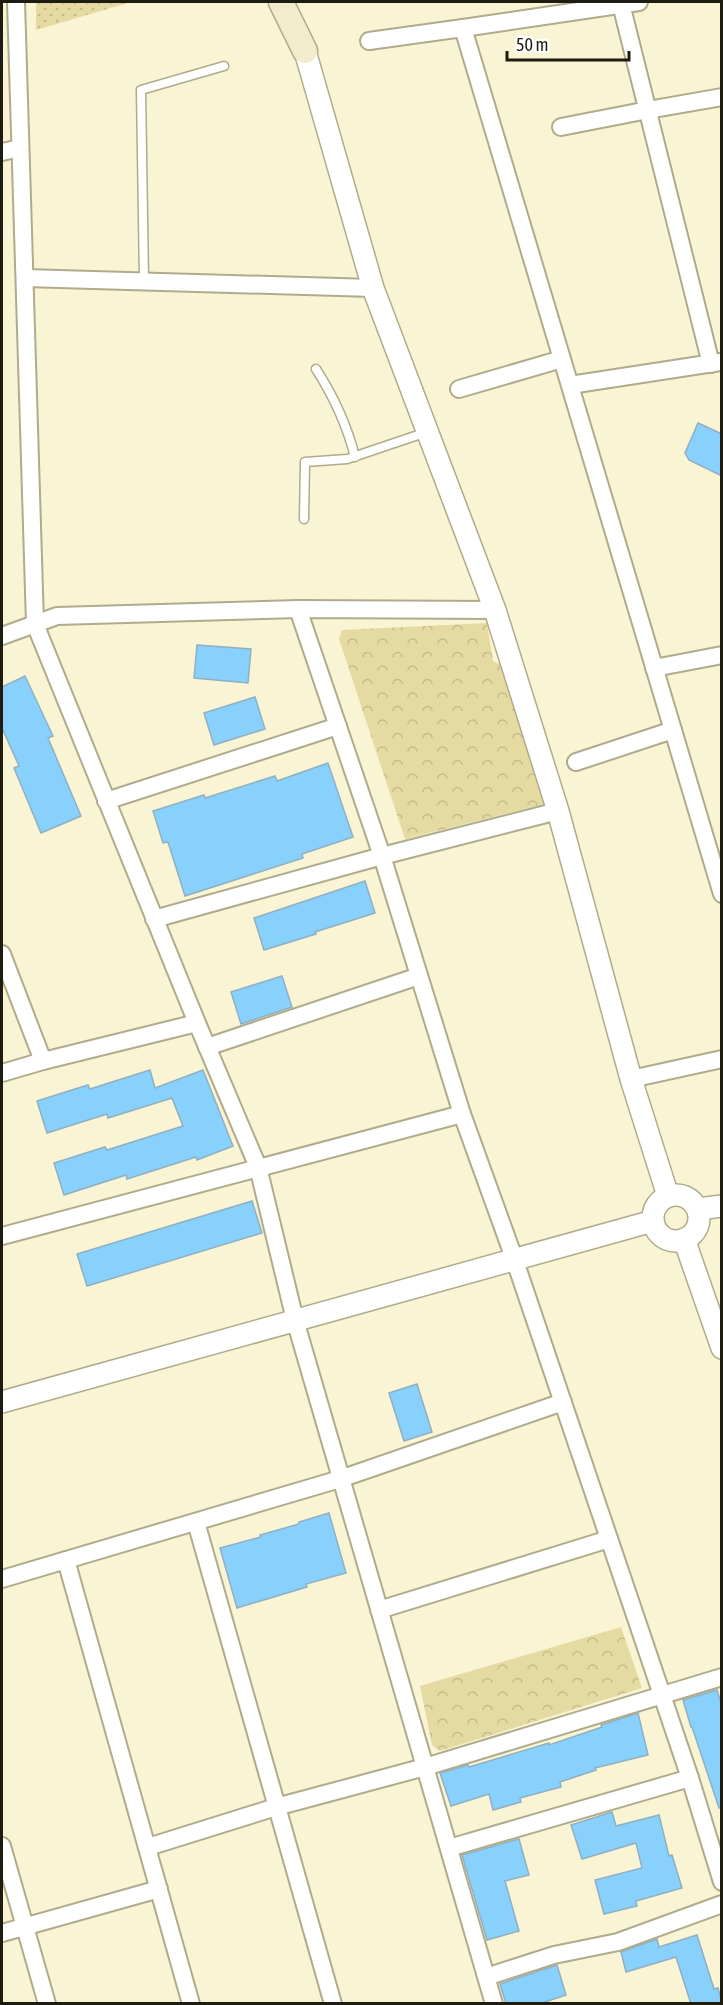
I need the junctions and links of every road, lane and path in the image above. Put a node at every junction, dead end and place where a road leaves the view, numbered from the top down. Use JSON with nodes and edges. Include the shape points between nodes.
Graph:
{"nodes":[{"id":1,"x":16,"y":2,"type":"edge"},
{"id":2,"x":281,"y":2,"type":"edge"},
{"id":3,"x":299,"y":2,"type":"edge"},
{"id":4,"x":639,"y":2,"type":"edge"},
{"id":5,"x":621,"y":4,"type":"junction"},
{"id":6,"x":463,"y":28,"type":"junction"},
{"id":7,"x":369,"y":41,"type":"dead end"},
{"id":8,"x":305,"y":51,"type":"junction"},
{"id":9,"x":224,"y":66,"type":"dead end"},
{"id":10,"x":722,"y":97,"type":"edge"},
{"id":11,"x":648,"y":110,"type":"junction"},
{"id":12,"x":561,"y":127,"type":"dead end"},
{"id":13,"x":20,"y":148,"type":"junction"},
{"id":14,"x":2,"y":152,"type":"edge"},
{"id":15,"x":25,"y":278,"type":"junction"},
{"id":16,"x":144,"y":281,"type":"junction"},
{"id":17,"x":373,"y":288,"type":"junction"},
{"id":18,"x":562,"y":359,"type":"junction"},
{"id":19,"x":716,"y":363,"type":"edge"},
{"id":20,"x":316,"y":369,"type":"dead end"},
{"id":21,"x":570,"y":385,"type":"junction"},
{"id":22,"x":459,"y":389,"type":"dead end"},
{"id":23,"x":427,"y":432,"type":"junction"},
{"id":24,"x":355,"y":457,"type":"junction"},
{"id":25,"x":304,"y":519,"type":"dead end"},
{"id":26,"x":298,"y":609,"type":"junction"},
{"id":27,"x":495,"y":610,"type":"junction"},
{"id":28,"x":35,"y":624,"type":"junction"},
{"id":29,"x":2,"y":636,"type":"edge"},
{"id":30,"x":722,"y":655,"type":"edge"},
{"id":31,"x":654,"y":668,"type":"junction"},
{"id":32,"x":338,"y":726,"type":"junction"},
{"id":33,"x":673,"y":730,"type":"junction"},
{"id":34,"x":576,"y":762,"type":"dead end"},
{"id":35,"x":106,"y":801,"type":"junction"},
{"id":36,"x":558,"y":811,"type":"junction"},
{"id":37,"x":715,"y":847,"type":"edge"},
{"id":38,"x":382,"y":856,"type":"junction"},
{"id":39,"x":722,"y":894,"type":"edge"},
{"id":40,"x":154,"y":919,"type":"junction"},
{"id":41,"x":2,"y":954,"type":"edge"},
{"id":42,"x":419,"y":976,"type":"junction"},
{"id":43,"x":197,"y":1023,"type":"junction"},
{"id":44,"x":207,"y":1047,"type":"junction"},
{"id":45,"x":722,"y":1059,"type":"edge"},
{"id":46,"x":43,"y":1061,"type":"junction"},
{"id":47,"x":2,"y":1073,"type":"edge"},
{"id":48,"x":631,"y":1079,"type":"junction"},
{"id":49,"x":462,"y":1114,"type":"junction"},
{"id":50,"x":258,"y":1167,"type":"junction"},
{"id":51,"x":668,"y":1196,"type":"junction"},
{"id":52,"x":722,"y":1206,"type":"edge"},
{"id":53,"x":698,"y":1209,"type":"junction"},
{"id":54,"x":653,"y":1221,"type":"junction"},
{"id":55,"x":2,"y":1236,"type":"edge"},
{"id":56,"x":684,"y":1239,"type":"junction"},
{"id":57,"x":514,"y":1258,"type":"junction"},
{"id":58,"x":295,"y":1320,"type":"junction"},
{"id":59,"x":722,"y":1348,"type":"edge"},
{"id":60,"x":2,"y":1402,"type":"edge"},
{"id":61,"x":563,"y":1402,"type":"junction"},
{"id":62,"x":340,"y":1479,"type":"junction"},
{"id":63,"x":196,"y":1521,"type":"junction"},
{"id":64,"x":609,"y":1539,"type":"junction"},
{"id":65,"x":66,"y":1560,"type":"junction"},
{"id":66,"x":2,"y":1579,"type":"edge"},
{"id":67,"x":379,"y":1610,"type":"junction"},
{"id":68,"x":722,"y":1677,"type":"edge"},
{"id":69,"x":662,"y":1695,"type":"junction"},
{"id":70,"x":425,"y":1767,"type":"junction"},
{"id":71,"x":690,"y":1778,"type":"junction"},
{"id":72,"x":276,"y":1807,"type":"junction"},
{"id":73,"x":2,"y":1846,"type":"edge"},
{"id":74,"x":148,"y":1847,"type":"junction"},
{"id":75,"x":449,"y":1848,"type":"junction"},
{"id":76,"x":722,"y":1882,"type":"edge"},
{"id":77,"x":159,"y":1889,"type":"junction"},
{"id":78,"x":722,"y":1904,"type":"edge"},
{"id":79,"x":24,"y":1926,"type":"junction"},
{"id":80,"x":2,"y":1933,"type":"edge"},
{"id":81,"x":486,"y":1977,"type":"junction"},
{"id":82,"x":47,"y":2004,"type":"edge"},
{"id":83,"x":191,"y":2004,"type":"edge"},
{"id":84,"x":333,"y":2004,"type":"edge"},
{"id":85,"x":494,"y":2004,"type":"edge"}],
"edges":[{"from":1,"to":13,"type":"street"},
{"from":2,"to":8,"type":"main road"},
{"from":3,"to":8,"type":"main road"},
{"from":4,"to":5,"type":"street"},
{"from":5,"to":6,"type":"street"},
{"from":5,"to":11,"type":"street"},
{"from":6,"to":7,"type":"street"},
{"from":6,"to":18,"type":"street"},
{"from":8,"to":17,"type":"street"},
{"from":9,"to":16,"type":"lane","via":[[141,90]]},
{"from":10,"to":11,"type":"street"},
{"from":11,"to":12,"type":"street"},
{"from":11,"to":19,"type":"street"},
{"from":13,"to":14,"type":"street"},
{"from":13,"to":15,"type":"street"},
{"from":15,"to":16,"type":"street"},
{"from":15,"to":28,"type":"street"},
{"from":16,"to":17,"type":"street"},
{"from":17,"to":23,"type":"street"},
{"from":18,"to":21,"type":"street"},
{"from":18,"to":22,"type":"street"},
{"from":19,"to":21,"type":"street"},
{"from":20,"to":24,"type":"lane","via":[[336,403]]},
{"from":21,"to":31,"type":"street"},
{"from":23,"to":24,"type":"lane"},
{"from":23,"to":27,"type":"street"},
{"from":24,"to":25,"type":"lane","via":[[305,462]]},
{"from":26,"to":27,"type":"street"},
{"from":26,"to":28,"type":"street","via":[[57,616]]},
{"from":26,"to":32,"type":"street"},
{"from":27,"to":36,"type":"street"},
{"from":28,"to":29,"type":"street"},
{"from":28,"to":35,"type":"street"},
{"from":30,"to":31,"type":"street"},
{"from":31,"to":33,"type":"street"},
{"from":32,"to":35,"type":"street"},
{"from":32,"to":38,"type":"street"},
{"from":33,"to":34,"type":"street"},
{"from":33,"to":37,"type":"street"},
{"from":35,"to":40,"type":"street"},
{"from":36,"to":38,"type":"street"},
{"from":36,"to":48,"type":"street"},
{"from":37,"to":39,"type":"street"},
{"from":38,"to":40,"type":"street"},
{"from":38,"to":42,"type":"street"},
{"from":40,"to":43,"type":"street"},
{"from":41,"to":46,"type":"street"},
{"from":42,"to":44,"type":"street"},
{"from":42,"to":49,"type":"street"},
{"from":43,"to":44,"type":"street"},
{"from":43,"to":46,"type":"street"},
{"from":44,"to":50,"type":"street"},
{"from":45,"to":48,"type":"street"},
{"from":46,"to":47,"type":"street"},
{"from":48,"to":51,"type":"street"},
{"from":49,"to":50,"type":"street"},
{"from":49,"to":57,"type":"street"},
{"from":50,"to":55,"type":"street"},
{"from":50,"to":58,"type":"street"},
{"from":51,"to":53,"type":"street","via":[[682,1195]]},
{"from":51,"to":54,"type":"street","via":[[656,1205]]},
{"from":52,"to":53,"type":"street"},
{"from":53,"to":56,"type":"street","via":[[699,1224]]},
{"from":54,"to":56,"type":"street","via":[[664,1238]]},
{"from":54,"to":57,"type":"street"},
{"from":56,"to":59,"type":"street"},
{"from":57,"to":58,"type":"street"},
{"from":57,"to":61,"type":"street"},
{"from":58,"to":60,"type":"street"},
{"from":58,"to":62,"type":"street"},
{"from":61,"to":62,"type":"street"},
{"from":61,"to":64,"type":"street"},
{"from":62,"to":63,"type":"street"},
{"from":62,"to":67,"type":"street"},
{"from":63,"to":65,"type":"street"},
{"from":63,"to":72,"type":"street"},
{"from":64,"to":67,"type":"street"},
{"from":64,"to":69,"type":"street"},
{"from":65,"to":66,"type":"street"},
{"from":65,"to":74,"type":"street"},
{"from":67,"to":70,"type":"street"},
{"from":68,"to":69,"type":"street"},
{"from":69,"to":70,"type":"street"},
{"from":69,"to":71,"type":"street"},
{"from":70,"to":72,"type":"street"},
{"from":70,"to":75,"type":"street"},
{"from":71,"to":75,"type":"street"},
{"from":71,"to":76,"type":"street"},
{"from":72,"to":74,"type":"street"},
{"from":72,"to":84,"type":"street"},
{"from":73,"to":79,"type":"street"},
{"from":74,"to":77,"type":"street"},
{"from":75,"to":81,"type":"street"},
{"from":77,"to":79,"type":"street"},
{"from":77,"to":83,"type":"street"},
{"from":78,"to":81,"type":"street","via":[[618,1942],[554,1955]]},
{"from":79,"to":80,"type":"street"},
{"from":79,"to":82,"type":"street"},
{"from":81,"to":85,"type":"street"}]}
